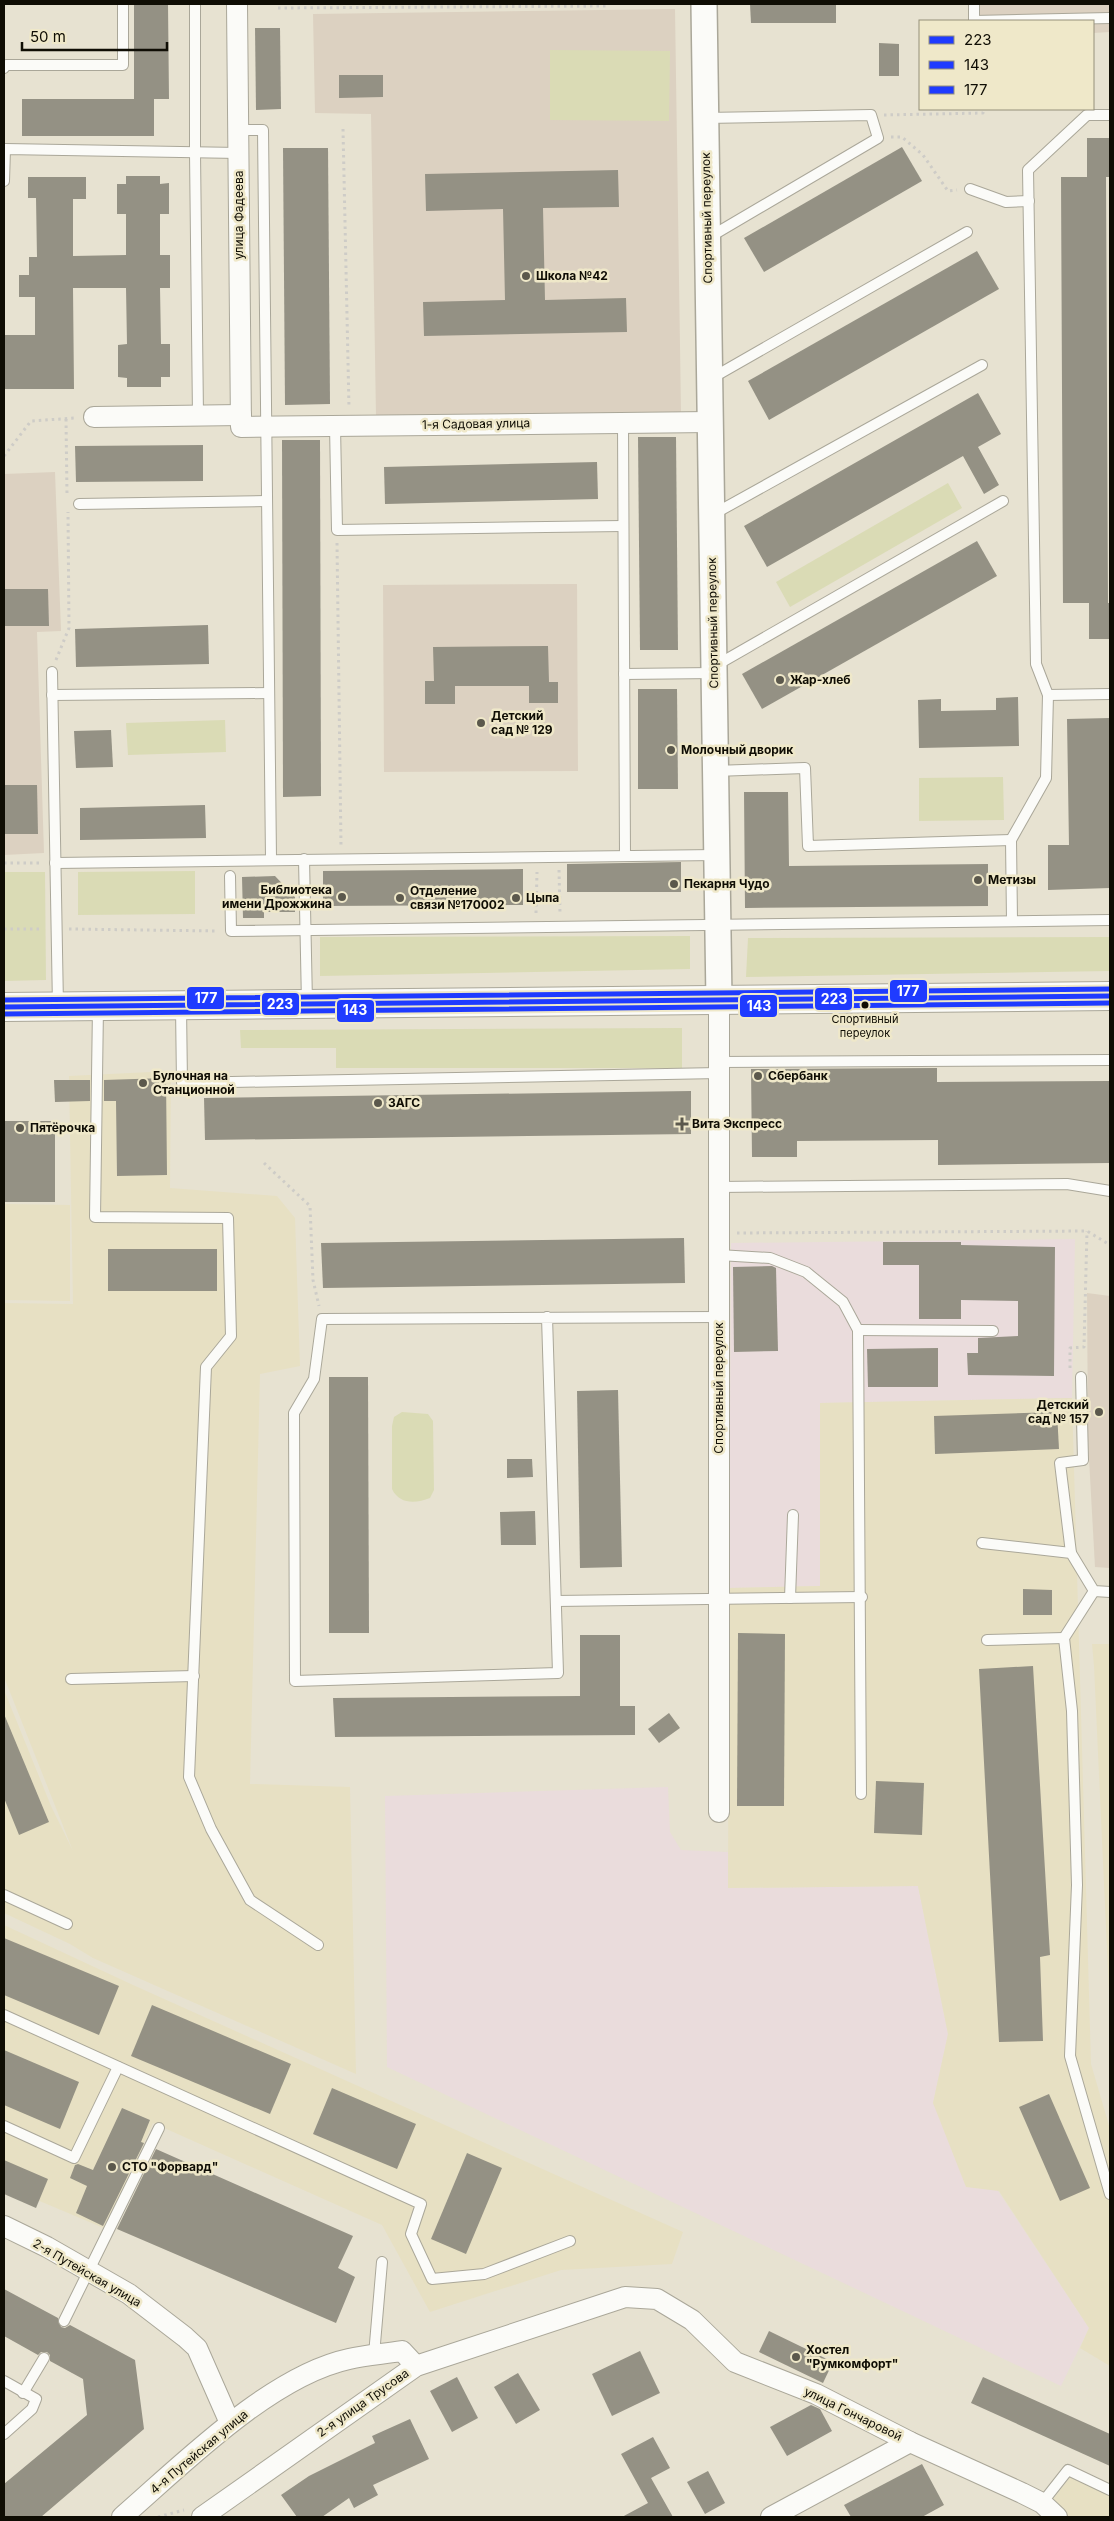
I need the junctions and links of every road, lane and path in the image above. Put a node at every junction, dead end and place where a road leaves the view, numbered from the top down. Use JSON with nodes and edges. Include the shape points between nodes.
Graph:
{"nodes":[{"id":1,"x":123,"y":4,"type":"edge"},
{"id":2,"x":195,"y":4,"type":"edge"},
{"id":3,"x":237,"y":4,"type":"edge"},
{"id":4,"x":608,"y":4,"type":"edge"},
{"id":5,"x":704,"y":4,"type":"edge"},
{"id":6,"x":974,"y":4,"type":"edge"},
{"id":7,"x":278,"y":8,"type":"dead end"},
{"id":8,"x":1110,"y":18,"type":"edge"},
{"id":9,"x":4,"y":68,"type":"edge"},
{"id":10,"x":983,"y":110,"type":"edge"},
{"id":11,"x":871,"y":115,"type":"junction"},
{"id":12,"x":1110,"y":115,"type":"edge"},
{"id":13,"x":705,"y":118,"type":"junction"},
{"id":14,"x":343,"y":129,"type":"dead end"},
{"id":15,"x":239,"y":130,"type":"junction"},
{"id":16,"x":878,"y":138,"type":"junction"},
{"id":17,"x":4,"y":148,"type":"edge"},
{"id":18,"x":195,"y":153,"type":"junction"},
{"id":19,"x":239,"y":153,"type":"junction"},
{"id":20,"x":4,"y":181,"type":"edge"},
{"id":21,"x":970,"y":189,"type":"joint"},
{"id":22,"x":1029,"y":202,"type":"junction"},
{"id":23,"x":967,"y":232,"type":"dead end"},
{"id":24,"x":707,"y":239,"type":"junction"},
{"id":25,"x":982,"y":365,"type":"dead end"},
{"id":26,"x":709,"y":379,"type":"junction"},
{"id":27,"x":198,"y":416,"type":"junction"},
{"id":28,"x":94,"y":417,"type":"dead end"},
{"id":29,"x":241,"y":421,"type":"junction"},
{"id":30,"x":710,"y":422,"type":"junction"},
{"id":31,"x":623,"y":423,"type":"junction"},
{"id":32,"x":343,"y":426,"type":"junction"},
{"id":33,"x":265,"y":427,"type":"junction"},
{"id":34,"x":4,"y":456,"type":"edge"},
{"id":35,"x":67,"y":498,"type":"dead end"},
{"id":36,"x":1003,"y":501,"type":"dead end"},
{"id":37,"x":266,"y":502,"type":"junction"},
{"id":38,"x":80,"y":504,"type":"dead end"},
{"id":39,"x":68,"y":508,"type":"dead end"},
{"id":40,"x":711,"y":516,"type":"junction"},
{"id":41,"x":624,"y":526,"type":"junction"},
{"id":42,"x":337,"y":530,"type":"junction"},
{"id":43,"x":714,"y":670,"type":"junction"},
{"id":44,"x":52,"y":672,"type":"joint"},
{"id":45,"x":624,"y":674,"type":"junction"},
{"id":46,"x":268,"y":693,"type":"junction"},
{"id":47,"x":1110,"y":694,"type":"edge"},
{"id":48,"x":52,"y":695,"type":"junction"},
{"id":49,"x":1048,"y":695,"type":"junction"},
{"id":50,"x":715,"y":770,"type":"junction"},
{"id":51,"x":1011,"y":840,"type":"junction"},
{"id":52,"x":716,"y":855,"type":"junction"},
{"id":53,"x":559,"y":856,"type":"junction"},
{"id":54,"x":625,"y":856,"type":"junction"},
{"id":55,"x":537,"y":857,"type":"junction"},
{"id":56,"x":304,"y":859,"type":"junction"},
{"id":57,"x":341,"y":859,"type":"junction"},
{"id":58,"x":271,"y":860,"type":"junction"},
{"id":59,"x":4,"y":863,"type":"edge"},
{"id":60,"x":56,"y":863,"type":"junction"},
{"id":61,"x":230,"y":876,"type":"dead end"},
{"id":62,"x":1110,"y":920,"type":"edge"},
{"id":63,"x":1012,"y":921,"type":"junction"},
{"id":64,"x":718,"y":925,"type":"junction"},
{"id":65,"x":536,"y":926,"type":"junction"},
{"id":66,"x":560,"y":927,"type":"junction"},
{"id":67,"x":4,"y":929,"type":"edge"},
{"id":68,"x":57,"y":929,"type":"junction"},
{"id":69,"x":306,"y":930,"type":"junction"},
{"id":70,"x":231,"y":931,"type":"junction"},
{"id":71,"x":1110,"y":996,"type":"edge"},
{"id":72,"x":719,"y":1001,"type":"junction"},
{"id":73,"x":307,"y":1004,"type":"junction"},
{"id":74,"x":98,"y":1006,"type":"junction"},
{"id":75,"x":181,"y":1006,"type":"junction"},
{"id":76,"x":4,"y":1007,"type":"edge"},
{"id":77,"x":58,"y":1007,"type":"junction"},
{"id":78,"x":1110,"y":1060,"type":"edge"},
{"id":79,"x":719,"y":1068,"type":"junction"},
{"id":80,"x":264,"y":1163,"type":"dead end"},
{"id":81,"x":719,"y":1186,"type":"junction"},
{"id":82,"x":1110,"y":1191,"type":"edge"},
{"id":83,"x":1087,"y":1231,"type":"junction"},
{"id":84,"x":719,"y":1233,"type":"junction"},
{"id":85,"x":1110,"y":1245,"type":"edge"},
{"id":86,"x":719,"y":1255,"type":"junction"},
{"id":87,"x":547,"y":1317,"type":"junction"},
{"id":88,"x":719,"y":1317,"type":"junction"},
{"id":89,"x":322,"y":1319,"type":"junction"},
{"id":90,"x":858,"y":1330,"type":"junction"},
{"id":91,"x":993,"y":1331,"type":"dead end"},
{"id":92,"x":1081,"y":1378,"type":"joint"},
{"id":93,"x":793,"y":1515,"type":"dead end"},
{"id":94,"x":982,"y":1543,"type":"dead end"},
{"id":95,"x":1071,"y":1553,"type":"junction"},
{"id":96,"x":1094,"y":1591,"type":"junction"},
{"id":97,"x":1110,"y":1592,"type":"edge"},
{"id":98,"x":862,"y":1597,"type":"junction"},
{"id":99,"x":790,"y":1598,"type":"junction"},
{"id":100,"x":719,"y":1599,"type":"junction"},
{"id":101,"x":556,"y":1601,"type":"junction"},
{"id":102,"x":1064,"y":1638,"type":"junction"},
{"id":103,"x":987,"y":1640,"type":"dead end"},
{"id":104,"x":194,"y":1676,"type":"junction"},
{"id":105,"x":71,"y":1679,"type":"dead end"},
{"id":106,"x":861,"y":1794,"type":"dead end"},
{"id":107,"x":719,"y":1812,"type":"dead end"},
{"id":108,"x":4,"y":1895,"type":"edge"},
{"id":109,"x":67,"y":1924,"type":"dead end"},
{"id":110,"x":318,"y":1945,"type":"dead end"},
{"id":111,"x":4,"y":2015,"type":"edge"},
{"id":112,"x":118,"y":2067,"type":"junction"},
{"id":113,"x":4,"y":2126,"type":"edge"},
{"id":114,"x":159,"y":2128,"type":"dead end"},
{"id":115,"x":1110,"y":2194,"type":"edge"},
{"id":116,"x":4,"y":2226,"type":"edge"},
{"id":117,"x":570,"y":2241,"type":"dead end"},
{"id":118,"x":382,"y":2262,"type":"dead end"},
{"id":119,"x":90,"y":2271,"type":"junction"},
{"id":120,"x":658,"y":2298,"type":"joint"},
{"id":121,"x":64,"y":2321,"type":"dead end"},
{"id":122,"x":374,"y":2355,"type":"junction"},
{"id":123,"x":44,"y":2358,"type":"dead end"},
{"id":124,"x":416,"y":2366,"type":"junction"},
{"id":125,"x":4,"y":2381,"type":"edge"},
{"id":126,"x":23,"y":2393,"type":"junction"},
{"id":127,"x":230,"y":2423,"type":"junction"},
{"id":128,"x":4,"y":2434,"type":"edge"},
{"id":129,"x":910,"y":2442,"type":"junction"},
{"id":130,"x":1110,"y":2490,"type":"edge"},
{"id":131,"x":1042,"y":2503,"type":"junction"},
{"id":132,"x":122,"y":2517,"type":"edge"},
{"id":133,"x":202,"y":2517,"type":"edge"},
{"id":134,"x":772,"y":2517,"type":"edge"},
{"id":135,"x":1057,"y":2517,"type":"edge"}],
"edges":[{"from":1,"to":9,"type":"lane","via":[[123,66],[6,65]]},
{"from":2,"to":18,"type":"lane"},
{"from":3,"to":15,"type":"street","name":"улица Фадеева"},
{"from":4,"to":7,"type":"path"},
{"from":5,"to":13,"type":"street","name":"Спортивный переулок"},
{"from":6,"to":8,"type":"lane","via":[[974,20]]},
{"from":10,"to":11,"type":"path","via":[[983,113]]},
{"from":11,"to":13,"type":"lane"},
{"from":11,"to":16,"type":"lane"},
{"from":12,"to":22,"type":"lane","via":[[1087,115],[1028,170]]},
{"from":13,"to":24,"type":"street","name":"Спортивный переулок"},
{"from":14,"to":32,"type":"path"},
{"from":15,"to":19,"type":"street","name":"улица Фадеева"},
{"from":15,"to":33,"type":"lane","via":[[263,130]]},
{"from":16,"to":21,"type":"path","via":[[902,137],[923,155],[948,191]]},
{"from":16,"to":24,"type":"lane"},
{"from":17,"to":18,"type":"lane"},
{"from":17,"to":20,"type":"lane"},
{"from":18,"to":19,"type":"lane"},
{"from":18,"to":27,"type":"lane"},
{"from":19,"to":29,"type":"street","name":"улица Фадеева"},
{"from":21,"to":22,"type":"lane","via":[[1006,202]]},
{"from":22,"to":49,"type":"lane","via":[[1036,664]]},
{"from":23,"to":26,"type":"lane"},
{"from":24,"to":26,"type":"street","name":"Спортивный переулок"},
{"from":25,"to":40,"type":"lane"},
{"from":26,"to":30,"type":"street","name":"Спортивный переулок"},
{"from":27,"to":28,"type":"street","name":"1-я Садовая улица"},
{"from":27,"to":29,"type":"street","name":"1-я Садовая улица"},
{"from":29,"to":33,"type":"street","name":"1-я Садовая улица"},
{"from":30,"to":31,"type":"street","name":"1-я Садовая улица"},
{"from":30,"to":40,"type":"street","name":"Спортивный переулок"},
{"from":31,"to":32,"type":"street","name":"1-я Садовая улица"},
{"from":31,"to":41,"type":"lane"},
{"from":32,"to":33,"type":"street","name":"1-я Садовая улица"},
{"from":32,"to":42,"type":"lane"},
{"from":33,"to":37,"type":"lane"},
{"from":34,"to":35,"type":"path","via":[[31,420],[66,419]]},
{"from":36,"to":43,"type":"lane"},
{"from":37,"to":38,"type":"lane"},
{"from":37,"to":46,"type":"lane"},
{"from":39,"to":44,"type":"path","via":[[70,628]]},
{"from":40,"to":43,"type":"street","name":"Спортивный переулок"},
{"from":41,"to":42,"type":"lane"},
{"from":41,"to":45,"type":"lane"},
{"from":42,"to":57,"type":"path"},
{"from":43,"to":45,"type":"lane"},
{"from":43,"to":50,"type":"street","name":"Спортивный переулок"},
{"from":44,"to":48,"type":"lane"},
{"from":45,"to":54,"type":"lane"},
{"from":46,"to":48,"type":"lane"},
{"from":46,"to":58,"type":"lane"},
{"from":47,"to":49,"type":"lane"},
{"from":48,"to":60,"type":"lane"},
{"from":49,"to":51,"type":"lane","via":[[1046,778]]},
{"from":50,"to":51,"type":"lane","via":[[805,768],[808,846]]},
{"from":50,"to":52,"type":"street","name":"Спортивный переулок"},
{"from":51,"to":63,"type":"lane"},
{"from":52,"to":54,"type":"lane"},
{"from":52,"to":64,"type":"street","name":"Спортивный переулок"},
{"from":53,"to":54,"type":"lane"},
{"from":53,"to":55,"type":"lane"},
{"from":53,"to":66,"type":"path"},
{"from":55,"to":57,"type":"lane"},
{"from":55,"to":65,"type":"path"},
{"from":56,"to":57,"type":"lane"},
{"from":56,"to":58,"type":"lane"},
{"from":56,"to":69,"type":"lane"},
{"from":58,"to":60,"type":"lane"},
{"from":59,"to":60,"type":"path"},
{"from":60,"to":68,"type":"lane"},
{"from":61,"to":70,"type":"lane"},
{"from":62,"to":63,"type":"lane"},
{"from":63,"to":64,"type":"lane"},
{"from":64,"to":66,"type":"lane"},
{"from":64,"to":72,"type":"street","name":"Спортивный переулок"},
{"from":65,"to":66,"type":"lane"},
{"from":65,"to":69,"type":"lane"},
{"from":67,"to":68,"type":"path"},
{"from":68,"to":70,"type":"path"},
{"from":68,"to":77,"type":"lane"},
{"from":69,"to":70,"type":"lane"},
{"from":69,"to":73,"type":"lane"},
{"from":71,"to":72,"type":"main road"},
{"from":72,"to":73,"type":"main road"},
{"from":72,"to":79,"type":"street","name":"Спортивный переулок"},
{"from":73,"to":75,"type":"main road"},
{"from":74,"to":75,"type":"main road"},
{"from":74,"to":77,"type":"main road"},
{"from":74,"to":104,"type":"lane","via":[[95,1218],[228,1218],[231,1336],[206,1367]]},
{"from":75,"to":79,"type":"lane","via":[[182,1083]]},
{"from":76,"to":77,"type":"main road"},
{"from":78,"to":79,"type":"lane"},
{"from":79,"to":81,"type":"street","name":"Спортивный переулок"},
{"from":80,"to":89,"type":"path","via":[[310,1206],[313,1280]]},
{"from":81,"to":82,"type":"lane","via":[[1067,1184]]},
{"from":81,"to":84,"type":"street","name":"Спортивный переулок"},
{"from":83,"to":84,"type":"path"},
{"from":83,"to":85,"type":"path"},
{"from":83,"to":92,"type":"path","via":[[1084,1347],[1070,1348],[1070,1371]]},
{"from":84,"to":86,"type":"street","name":"Спортивный переулок"},
{"from":86,"to":88,"type":"street","name":"Спортивный переулок"},
{"from":86,"to":90,"type":"lane","via":[[770,1258],[806,1272],[842,1302]]},
{"from":87,"to":88,"type":"lane"},
{"from":87,"to":89,"type":"lane"},
{"from":87,"to":101,"type":"lane"},
{"from":88,"to":100,"type":"street","name":"Спортивный переулок"},
{"from":89,"to":101,"type":"lane","via":[[314,1379],[294,1413],[295,1681],[558,1672]]},
{"from":90,"to":91,"type":"lane"},
{"from":90,"to":98,"type":"lane"},
{"from":92,"to":95,"type":"lane","via":[[1083,1460],[1060,1462]]},
{"from":93,"to":99,"type":"lane"},
{"from":94,"to":95,"type":"lane"},
{"from":95,"to":96,"type":"lane"},
{"from":96,"to":97,"type":"lane"},
{"from":96,"to":102,"type":"lane"},
{"from":98,"to":99,"type":"lane"},
{"from":98,"to":106,"type":"lane"},
{"from":99,"to":100,"type":"lane"},
{"from":100,"to":101,"type":"lane"},
{"from":100,"to":107,"type":"street","name":"Спортивный переулок"},
{"from":102,"to":103,"type":"lane"},
{"from":102,"to":115,"type":"lane","via":[[1072,1711],[1077,1885],[1070,2056]]},
{"from":104,"to":105,"type":"lane"},
{"from":104,"to":110,"type":"lane","via":[[189,1777],[211,1830],[250,1900]]},
{"from":108,"to":109,"type":"lane"},
{"from":111,"to":112,"type":"lane"},
{"from":112,"to":113,"type":"lane","via":[[74,2158]]},
{"from":112,"to":117,"type":"lane","via":[[421,2204],[411,2234],[432,2279],[484,2274]]},
{"from":114,"to":119,"type":"lane"},
{"from":116,"to":119,"type":"street","name":"2-я Путейская улица"},
{"from":118,"to":122,"type":"lane"},
{"from":119,"to":121,"type":"lane"},
{"from":119,"to":127,"type":"street","name":"2-я Путейская улица","via":[[129,2294],[197,2348]]},
{"from":120,"to":124,"type":"street","name":"2-я улица Трусова","via":[[626,2297]]},
{"from":120,"to":129,"type":"street","name":"улица Гончаровой","via":[[692,2320],[735,2362],[816,2394]]},
{"from":122,"to":124,"type":"street","name":"4-я Путейская улица","via":[[402,2351]]},
{"from":122,"to":127,"type":"street","name":"4-я Путейская улица","via":[[348,2359],[296,2378]]},
{"from":123,"to":126,"type":"lane"},
{"from":124,"to":133,"type":"street","name":"2-я улица Трусова"},
{"from":125,"to":126,"type":"lane"},
{"from":126,"to":128,"type":"lane","via":[[36,2399],[32,2409]]},
{"from":127,"to":132,"type":"street","name":"4-я Путейская улица"},
{"from":129,"to":131,"type":"street","name":"улица Гончаровой"},
{"from":129,"to":134,"type":"street"},
{"from":130,"to":131,"type":"lane","via":[[1068,2470]]},
{"from":131,"to":135,"type":"street","name":"улица Гончаровой"}]}
